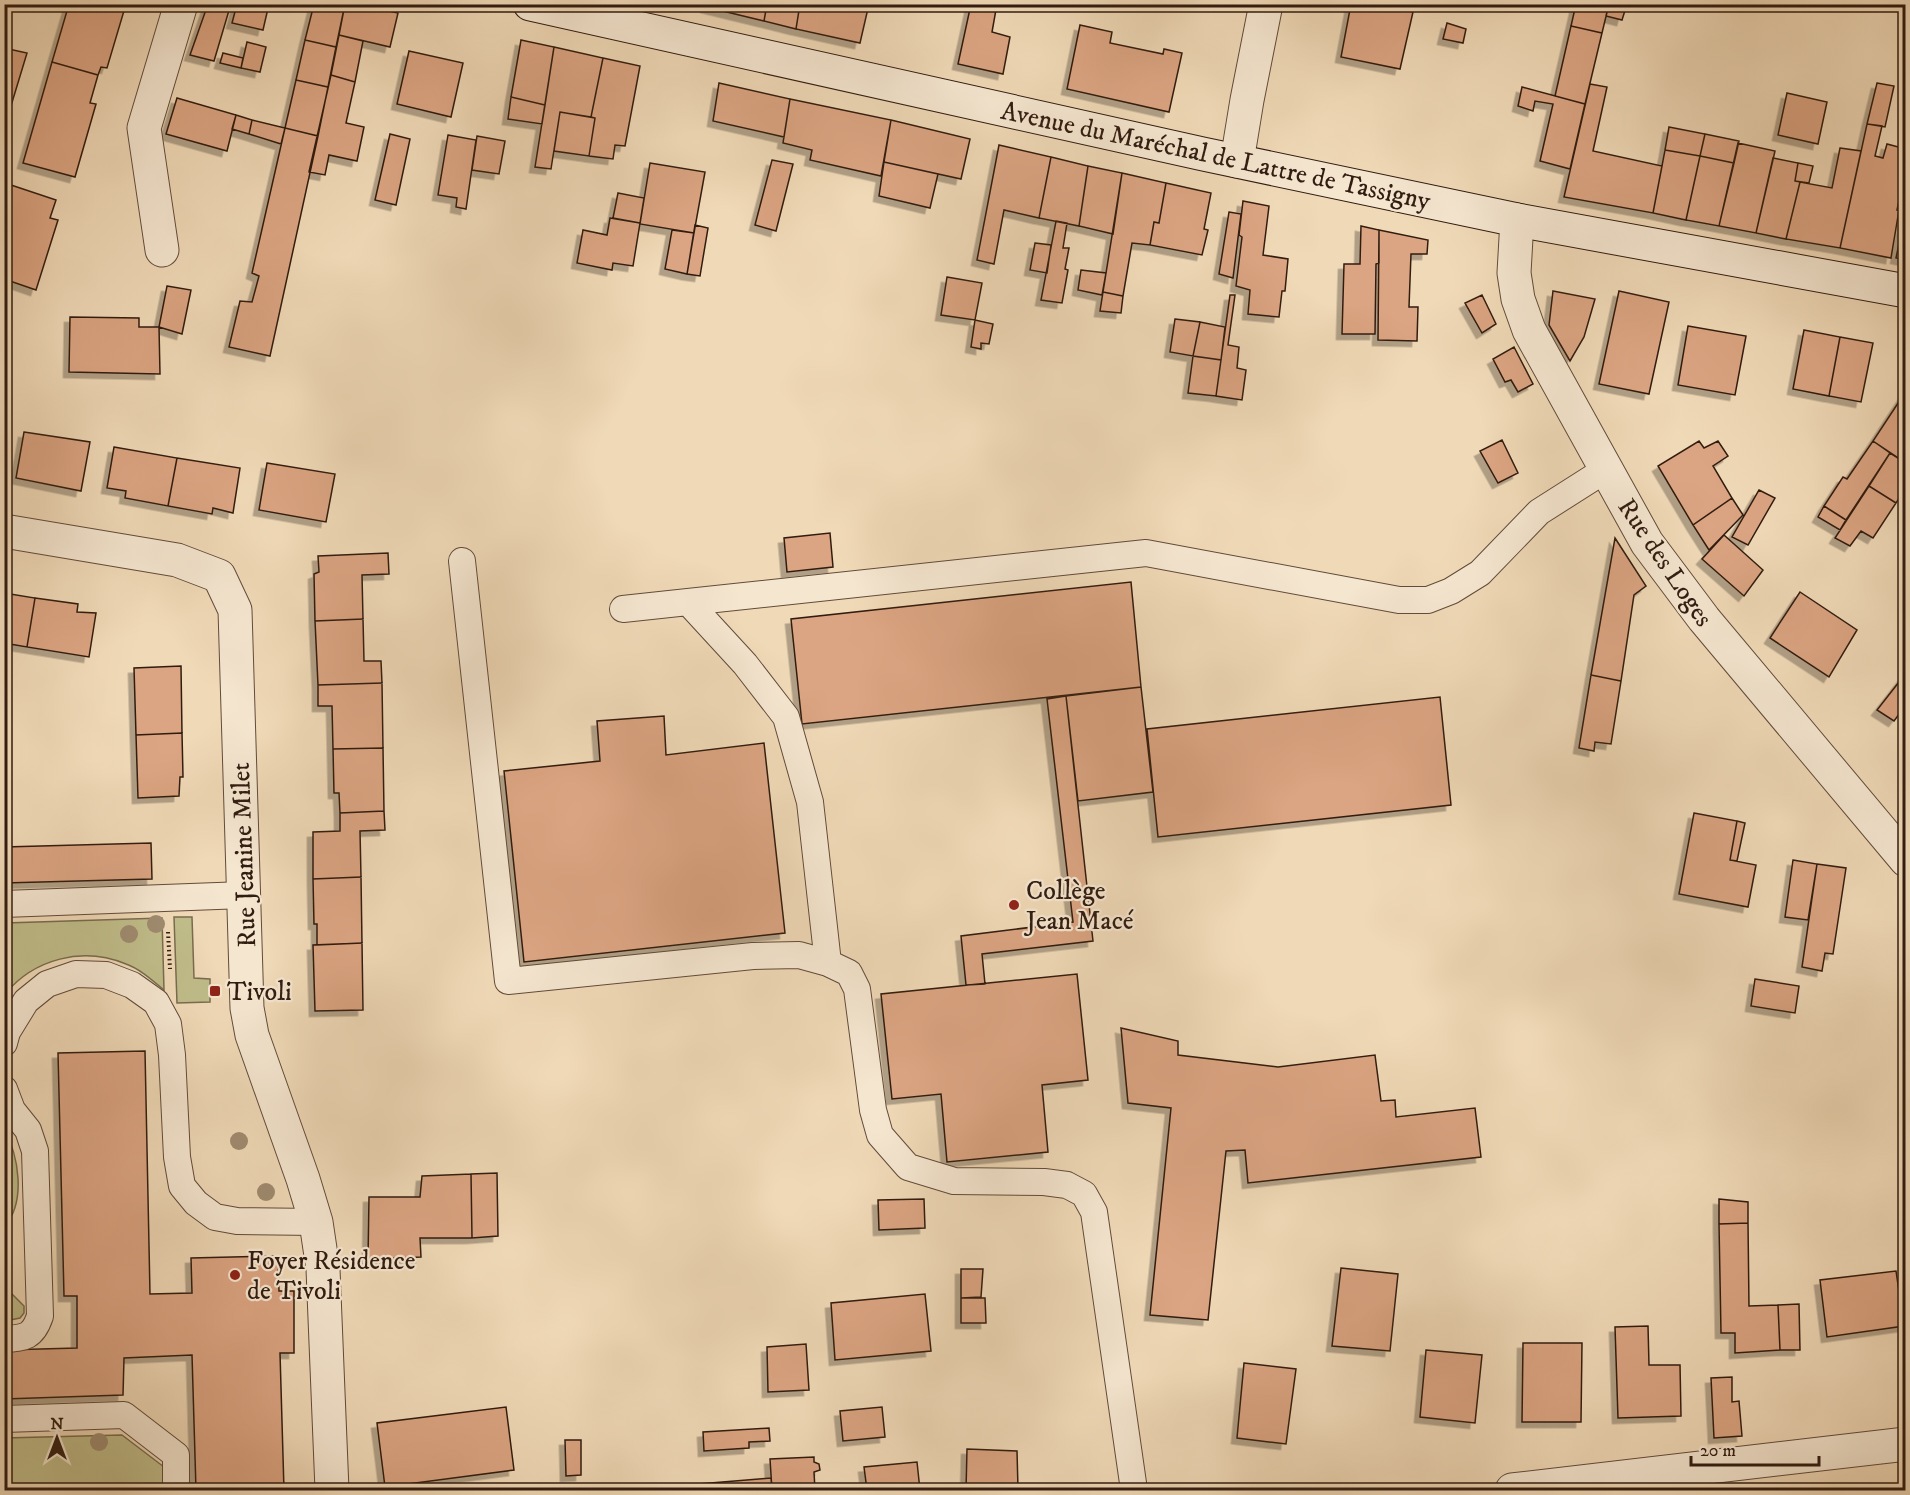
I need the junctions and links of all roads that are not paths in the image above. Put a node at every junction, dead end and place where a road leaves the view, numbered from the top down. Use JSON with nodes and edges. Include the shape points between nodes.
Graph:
{"nodes":[{"id":1,"x":182,"y":4,"type":"edge"},
{"id":2,"x":530,"y":4,"type":"edge"},
{"id":3,"x":1266,"y":4,"type":"edge"},
{"id":4,"x":1237,"y":161,"type":"junction"},
{"id":5,"x":1517,"y":220,"type":"junction"},
{"id":6,"x":162,"y":250,"type":"dead end"},
{"id":7,"x":1905,"y":291,"type":"edge"},
{"id":8,"x":1605,"y":470,"type":"junction"},
{"id":9,"x":4,"y":531,"type":"edge"},
{"id":10,"x":462,"y":561,"type":"dead end"},
{"id":11,"x":688,"y":602,"type":"junction"},
{"id":12,"x":623,"y":609,"type":"dead end"},
{"id":13,"x":1905,"y":860,"type":"edge"},
{"id":14,"x":244,"y":895,"type":"junction"},
{"id":15,"x":4,"y":904,"type":"edge"},
{"id":16,"x":828,"y":963,"type":"junction"},
{"id":17,"x":4,"y":1043,"type":"edge"},
{"id":18,"x":4,"y":1089,"type":"edge"},
{"id":19,"x":316,"y":1222,"type":"junction"},
{"id":20,"x":4,"y":1339,"type":"edge"},
{"id":21,"x":4,"y":1419,"type":"edge"},
{"id":22,"x":1905,"y":1444,"type":"edge"},
{"id":23,"x":1610,"y":1484,"type":"edge"},
{"id":24,"x":176,"y":1491,"type":"edge"},
{"id":25,"x":332,"y":1491,"type":"edge"},
{"id":26,"x":1134,"y":1491,"type":"edge"},
{"id":27,"x":1512,"y":1491,"type":"edge"}],
"edges":[{"from":1,"to":6,"type":"street","via":[[144,128]]},
{"from":2,"to":4,"type":"street","name":"Avenue du Maréchal de Lattre de Tassigny"},
{"from":3,"to":4,"type":"street"},
{"from":4,"to":5,"type":"street","name":"Avenue du Maréchal de Lattre de Tassigny"},
{"from":5,"to":7,"type":"street","name":"Avenue du Maréchal de Lattre de Tassigny"},
{"from":5,"to":8,"type":"street","name":"Rue des Loges","via":[[1514,273],[1518,299],[1529,330]]},
{"from":8,"to":11,"type":"lane","via":[[1539,512],[1480,573],[1428,600],[1399,600],[1146,553]]},
{"from":8,"to":13,"type":"street","name":"Rue des Loges","via":[[1647,543],[1704,620]]},
{"from":9,"to":14,"type":"street","name":"Rue Jeanine Milet","via":[[177,560],[219,576],[235,610]]},
{"from":10,"to":16,"type":"lane","via":[[508,981],[753,956],[799,955]]},
{"from":11,"to":12,"type":"lane"},
{"from":11,"to":16,"type":"lane","via":[[746,664],[786,717],[810,802]]},
{"from":14,"to":15,"type":"lane"},
{"from":14,"to":19,"type":"street","name":"Rue Jeanine Milet","via":[[247,1008],[252,1035]]},
{"from":16,"to":26,"type":"lane","via":[[849,973],[857,988],[873,1110],[880,1135],[908,1167],[954,1181],[1044,1182],[1067,1185],[1084,1194],[1094,1212]]},
{"from":17,"to":19,"type":"lane","via":[[26,1001],[47,984],[76,974],[106,975],[132,985],[156,1002],[168,1024],[182,1186],[196,1203],[215,1216],[237,1221]]},
{"from":18,"to":20,"type":"lane","via":[[12,1110],[28,1130],[35,1151],[40,1316],[36,1328],[23,1338]]},
{"from":19,"to":25,"type":"street","name":"Rue Jeanine Milet","via":[[323,1269]]},
{"from":21,"to":24,"type":"lane","via":[[124,1415],[176,1455]]},
{"from":22,"to":23,"type":"street"},
{"from":23,"to":27,"type":"street"}]}
